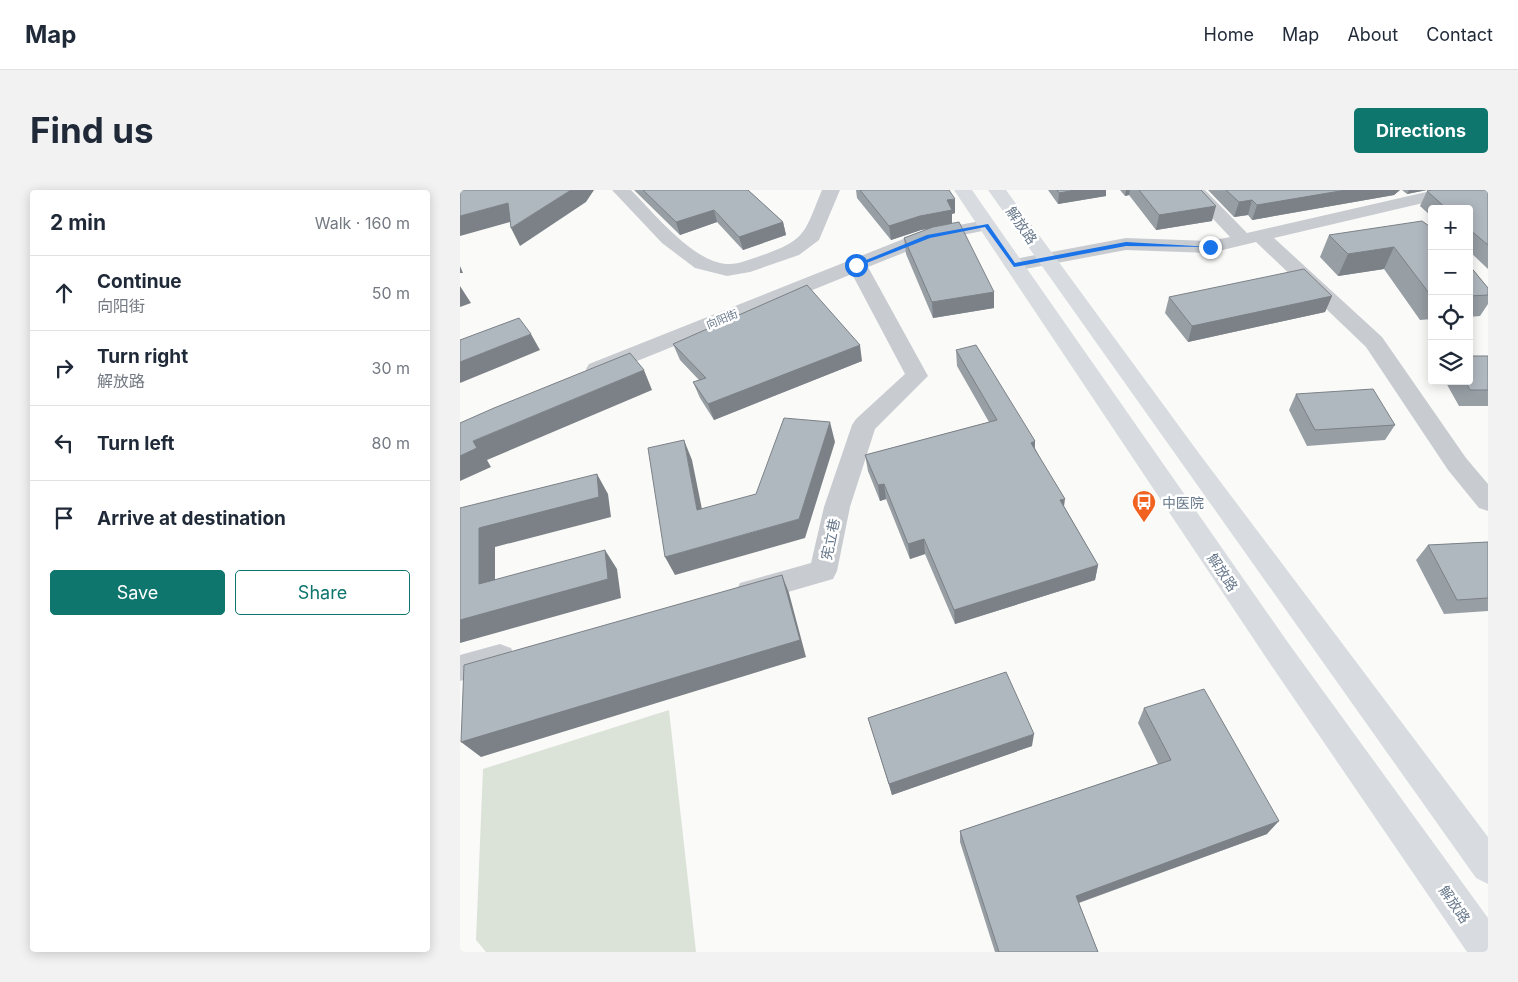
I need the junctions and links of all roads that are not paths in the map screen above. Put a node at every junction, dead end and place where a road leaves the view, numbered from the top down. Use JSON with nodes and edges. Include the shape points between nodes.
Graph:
{"nodes":[{"id":1,"x":621,"y":190,"type":"edge"},
{"id":2,"x":831,"y":190,"type":"edge"},
{"id":3,"x":963,"y":190,"type":"edge"},
{"id":4,"x":997,"y":190,"type":"edge"},
{"id":5,"x":1195,"y":190,"type":"edge"},
{"id":6,"x":1394,"y":190,"type":"edge"},
{"id":7,"x":1488,"y":191,"type":"edge"},
{"id":8,"x":1436,"y":195,"type":"junction"},
{"id":9,"x":986,"y":225,"type":"junction"},
{"id":10,"x":1253,"y":238,"type":"junction"},
{"id":11,"x":1046,"y":260,"type":"junction"},
{"id":12,"x":856,"y":265,"type":"junction"},
{"id":13,"x":1014,"y":265,"type":"junction"},
{"id":14,"x":580,"y":375,"type":"edge"},
{"id":15,"x":1488,"y":501,"type":"edge"},
{"id":16,"x":727,"y":596,"type":"edge"},
{"id":17,"x":527,"y":650,"type":"edge"},
{"id":18,"x":460,"y":668,"type":"edge"},
{"id":19,"x":1488,"y":866,"type":"edge"},
{"id":20,"x":1488,"y":950,"type":"edge"}],
"edges":[{"from":1,"to":2,"type":"street","via":[[702,264],[727,270],[743,268],[792,251],[812,236]]},
{"from":3,"to":9,"type":"main road","name":"解放路"},
{"from":4,"to":11,"type":"main road","name":"解放路"},
{"from":5,"to":10,"type":"street"},
{"from":6,"to":8,"type":"street"},
{"from":7,"to":8,"type":"street"},
{"from":8,"to":10,"type":"street","via":[[1390,214]]},
{"from":9,"to":12,"type":"street","name":"向阳街","via":[[928,236]]},
{"from":9,"to":13,"type":"main road","name":"解放路"},
{"from":10,"to":11,"type":"street","via":[[1210,247],[1126,244]]},
{"from":10,"to":15,"type":"street","via":[[1316,285],[1374,342],[1457,464]]},
{"from":11,"to":13,"type":"street"},
{"from":11,"to":19,"type":"main road","name":"解放路"},
{"from":12,"to":14,"type":"street","name":"向阳街"},
{"from":12,"to":16,"type":"street","name":"宪立巷","via":[[917,376],[864,425],[837,507],[823,571]]},
{"from":13,"to":20,"type":"main road","name":"解放路","via":[[1279,653]]},
{"from":17,"to":18,"type":"street"}]}
